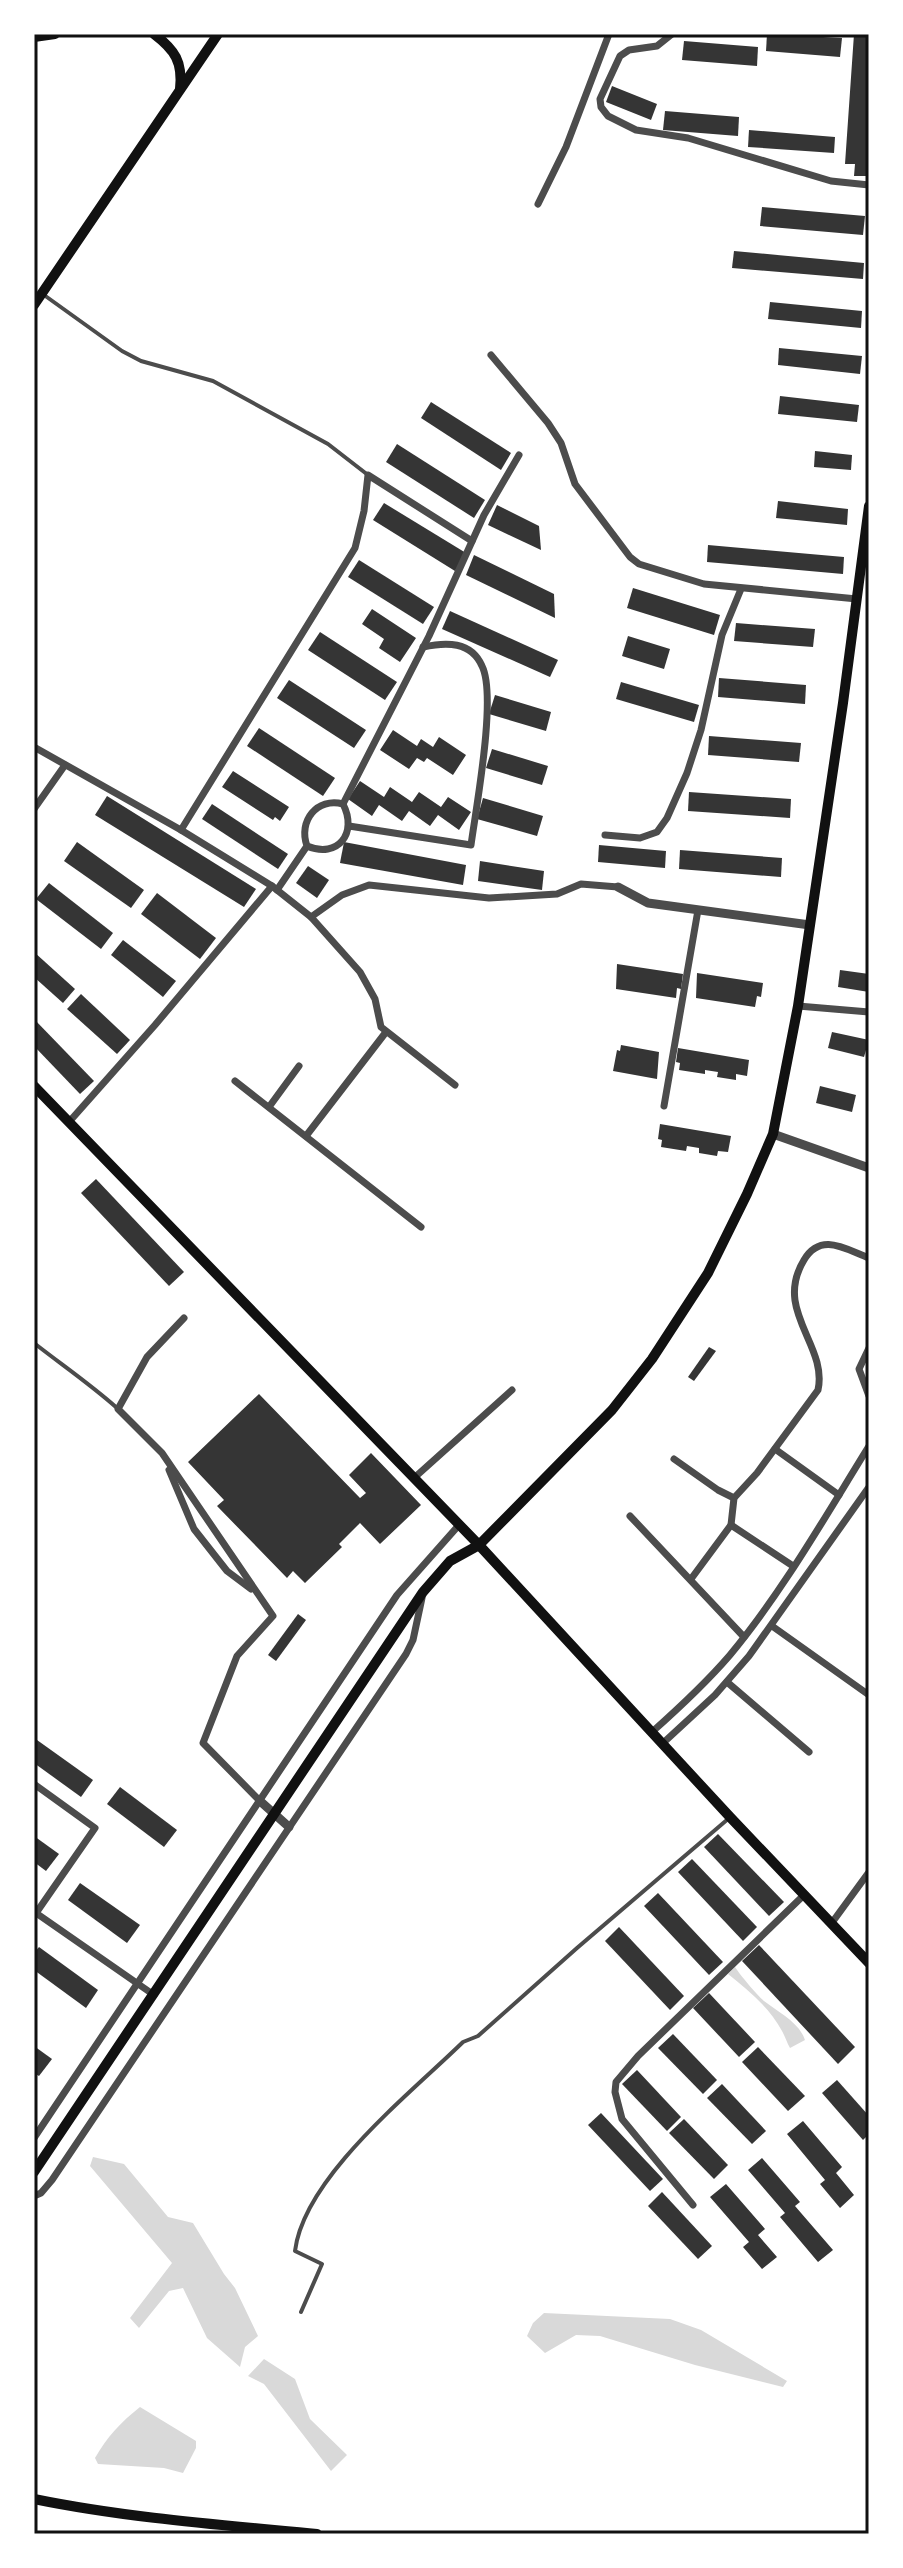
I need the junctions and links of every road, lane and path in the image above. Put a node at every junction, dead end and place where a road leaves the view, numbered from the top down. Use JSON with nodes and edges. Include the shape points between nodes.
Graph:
{"nodes":[{"id":1,"x":55,"y":34,"type":"edge"},
{"id":2,"x":154,"y":34,"type":"edge"},
{"id":3,"x":218,"y":34,"type":"edge"},
{"id":4,"x":609,"y":34,"type":"edge"},
{"id":5,"x":672,"y":34,"type":"edge"},
{"id":6,"x":34,"y":37,"type":"edge"},
{"id":7,"x":179,"y":91,"type":"junction"},
{"id":8,"x":869,"y":185,"type":"edge"},
{"id":9,"x":538,"y":204,"type":"dead end"},
{"id":10,"x":42,"y":293,"type":"junction"},
{"id":11,"x":34,"y":305,"type":"edge"},
{"id":12,"x":491,"y":355,"type":"dead end"},
{"id":13,"x":519,"y":455,"type":"dead end"},
{"id":14,"x":368,"y":475,"type":"junction"},
{"id":15,"x":869,"y":506,"type":"edge"},
{"id":16,"x":867,"y":532,"type":"edge"},
{"id":17,"x":472,"y":541,"type":"junction"},
{"id":18,"x":741,"y":589,"type":"junction"},
{"id":19,"x":857,"y":599,"type":"junction"},
{"id":20,"x":423,"y":647,"type":"junction"},
{"id":21,"x":34,"y":747,"type":"edge"},
{"id":22,"x":65,"y":765,"type":"junction"},
{"id":23,"x":343,"y":804,"type":"junction"},
{"id":24,"x":34,"y":809,"type":"edge"},
{"id":25,"x":349,"y":826,"type":"junction"},
{"id":26,"x":181,"y":830,"type":"junction"},
{"id":27,"x":605,"y":835,"type":"dead end"},
{"id":28,"x":307,"y":846,"type":"junction"},
{"id":29,"x":618,"y":887,"type":"joint"},
{"id":30,"x":274,"y":888,"type":"junction"},
{"id":31,"x":698,"y":910,"type":"junction"},
{"id":32,"x":311,"y":917,"type":"junction"},
{"id":33,"x":810,"y":925,"type":"junction"},
{"id":34,"x":798,"y":1006,"type":"junction"},
{"id":35,"x":869,"y":1012,"type":"edge"},
{"id":36,"x":386,"y":1032,"type":"junction"},
{"id":37,"x":299,"y":1066,"type":"dead end"},
{"id":38,"x":235,"y":1081,"type":"dead end"},
{"id":39,"x":455,"y":1085,"type":"dead end"},
{"id":40,"x":34,"y":1086,"type":"edge"},
{"id":41,"x":664,"y":1106,"type":"dead end"},
{"id":42,"x":269,"y":1107,"type":"junction"},
{"id":43,"x":69,"y":1122,"type":"junction"},
{"id":44,"x":773,"y":1134,"type":"junction"},
{"id":45,"x":306,"y":1136,"type":"junction"},
{"id":46,"x":869,"y":1168,"type":"edge"},
{"id":47,"x":421,"y":1227,"type":"dead end"},
{"id":48,"x":869,"y":1258,"type":"edge"},
{"id":49,"x":184,"y":1318,"type":"dead end"},
{"id":50,"x":34,"y":1343,"type":"edge"},
{"id":51,"x":869,"y":1348,"type":"edge"},
{"id":52,"x":512,"y":1390,"type":"dead end"},
{"id":53,"x":869,"y":1396,"type":"edge"},
{"id":54,"x":118,"y":1409,"type":"junction"},
{"id":55,"x":869,"y":1446,"type":"edge"},
{"id":56,"x":775,"y":1449,"type":"junction"},
{"id":57,"x":162,"y":1453,"type":"junction"},
{"id":58,"x":674,"y":1459,"type":"dead end"},
{"id":59,"x":414,"y":1478,"type":"junction"},
{"id":60,"x":869,"y":1487,"type":"edge"},
{"id":61,"x":839,"y":1495,"type":"junction"},
{"id":62,"x":734,"y":1498,"type":"junction"},
{"id":63,"x":630,"y":1516,"type":"dead end"},
{"id":64,"x":459,"y":1525,"type":"junction"},
{"id":65,"x":731,"y":1525,"type":"junction"},
{"id":66,"x":479,"y":1545,"type":"junction"},
{"id":67,"x":793,"y":1566,"type":"junction"},
{"id":68,"x":691,"y":1579,"type":"junction"},
{"id":69,"x":423,"y":1592,"type":"junction"},
{"id":70,"x":258,"y":1595,"type":"junction"},
{"id":71,"x":772,"y":1626,"type":"junction"},
{"id":72,"x":744,"y":1637,"type":"junction"},
{"id":73,"x":727,"y":1682,"type":"junction"},
{"id":74,"x":869,"y":1695,"type":"edge"},
{"id":75,"x":652,"y":1732,"type":"junction"},
{"id":76,"x":662,"y":1744,"type":"junction"},
{"id":77,"x":809,"y":1752,"type":"dead end"},
{"id":78,"x":34,"y":1784,"type":"edge"},
{"id":79,"x":260,"y":1801,"type":"junction"},
{"id":80,"x":274,"y":1814,"type":"junction"},
{"id":81,"x":730,"y":1817,"type":"junction"},
{"id":82,"x":289,"y":1827,"type":"junction"},
{"id":83,"x":869,"y":1872,"type":"edge"},
{"id":84,"x":804,"y":1895,"type":"junction"},
{"id":85,"x":35,"y":1914,"type":"edge"},
{"id":86,"x":831,"y":1924,"type":"junction"},
{"id":87,"x":869,"y":1963,"type":"edge"},
{"id":88,"x":137,"y":1983,"type":"junction"},
{"id":89,"x":154,"y":1995,"type":"junction"},
{"id":90,"x":72,"y":2118,"type":"dead end"},
{"id":91,"x":34,"y":2138,"type":"edge"},
{"id":92,"x":34,"y":2172,"type":"edge"},
{"id":93,"x":34,"y":2196,"type":"edge"},
{"id":94,"x":693,"y":2205,"type":"dead end"},
{"id":95,"x":301,"y":2312,"type":"dead end"},
{"id":96,"x":34,"y":2499,"type":"edge"},
{"id":97,"x":317,"y":2534,"type":"edge"}],
"edges":[{"from":1,"to":6,"type":"main road"},
{"from":2,"to":7,"type":"main road","via":[[179,60]]},
{"from":3,"to":7,"type":"main road"},
{"from":4,"to":9,"type":"street"},
{"from":5,"to":8,"type":"street","via":[[657,46],[620,56],[600,99],[608,116],[636,130],[688,138],[831,181]]},
{"from":7,"to":10,"type":"main road"},
{"from":10,"to":11,"type":"main road"},
{"from":10,"to":14,"type":"lane","via":[[122,351],[213,381],[328,444]]},
{"from":12,"to":18,"type":"street","via":[[548,423],[575,484],[630,557],[704,584]]},
{"from":13,"to":17,"type":"street"},
{"from":14,"to":17,"type":"street"},
{"from":14,"to":26,"type":"street","via":[[355,548]]},
{"from":15,"to":16,"type":"main road"},
{"from":16,"to":19,"type":"main road"},
{"from":17,"to":20,"type":"street"},
{"from":18,"to":19,"type":"street"},
{"from":18,"to":27,"type":"street","via":[[722,635],[701,730],[667,818],[657,832],[640,838]]},
{"from":19,"to":33,"type":"main road"},
{"from":20,"to":23,"type":"street"},
{"from":20,"to":25,"type":"street","via":[[455,643],[466,648],[476,655],[487,681],[471,845]]},
{"from":21,"to":22,"type":"street"},
{"from":22,"to":24,"type":"street"},
{"from":22,"to":26,"type":"street"},
{"from":23,"to":25,"type":"street"},
{"from":23,"to":28,"type":"street","via":[[332,802],[313,810],[303,835]]},
{"from":25,"to":28,"type":"street","via":[[347,835],[329,850]]},
{"from":26,"to":30,"type":"street"},
{"from":28,"to":30,"type":"street"},
{"from":29,"to":31,"type":"street","via":[[648,903]]},
{"from":29,"to":32,"type":"street","via":[[581,884],[557,894],[489,898],[369,885],[342,895]]},
{"from":30,"to":32,"type":"street"},
{"from":30,"to":43,"type":"street"},
{"from":31,"to":33,"type":"street"},
{"from":31,"to":41,"type":"street"},
{"from":32,"to":36,"type":"street","via":[[360,972]]},
{"from":33,"to":34,"type":"main road"},
{"from":34,"to":35,"type":"street"},
{"from":34,"to":44,"type":"main road"},
{"from":36,"to":39,"type":"street"},
{"from":36,"to":45,"type":"street"},
{"from":37,"to":42,"type":"street"},
{"from":38,"to":42,"type":"street"},
{"from":40,"to":43,"type":"main road"},
{"from":42,"to":45,"type":"street"},
{"from":43,"to":59,"type":"main road"},
{"from":44,"to":46,"type":"street"},
{"from":44,"to":66,"type":"main road","via":[[708,1273],[652,1359],[612,1410]]},
{"from":45,"to":47,"type":"street"},
{"from":48,"to":56,"type":"street","via":[[825,1244],[810,1253],[798,1272],[794,1304],[820,1380]]},
{"from":49,"to":54,"type":"street","via":[[147,1357]]},
{"from":50,"to":54,"type":"lane"},
{"from":51,"to":53,"type":"street","via":[[859,1369]]},
{"from":52,"to":59,"type":"street"},
{"from":54,"to":57,"type":"street"},
{"from":55,"to":61,"type":"street"},
{"from":56,"to":61,"type":"street"},
{"from":56,"to":62,"type":"street"},
{"from":57,"to":70,"type":"street"},
{"from":57,"to":70,"type":"street","via":[[194,1529],[227,1571]]},
{"from":58,"to":62,"type":"street"},
{"from":59,"to":64,"type":"main road"},
{"from":60,"to":71,"type":"street"},
{"from":61,"to":67,"type":"street"},
{"from":62,"to":65,"type":"street"},
{"from":63,"to":68,"type":"street"},
{"from":64,"to":66,"type":"main road"},
{"from":64,"to":79,"type":"street","via":[[397,1595]]},
{"from":65,"to":67,"type":"street"},
{"from":65,"to":68,"type":"street"},
{"from":66,"to":69,"type":"main road","via":[[450,1561]]},
{"from":66,"to":75,"type":"main road"},
{"from":67,"to":72,"type":"street"},
{"from":68,"to":72,"type":"street"},
{"from":69,"to":80,"type":"main road"},
{"from":69,"to":82,"type":"street","via":[[406,1654]]},
{"from":70,"to":79,"type":"street","via":[[273,1616],[237,1656],[203,1743]]},
{"from":71,"to":73,"type":"street"},
{"from":71,"to":74,"type":"street"},
{"from":72,"to":75,"type":"street"},
{"from":73,"to":76,"type":"street"},
{"from":73,"to":77,"type":"street"},
{"from":75,"to":76,"type":"main road"},
{"from":76,"to":81,"type":"main road"},
{"from":78,"to":85,"type":"street","via":[[95,1828]]},
{"from":79,"to":80,"type":"street"},
{"from":79,"to":88,"type":"street"},
{"from":80,"to":82,"type":"street"},
{"from":80,"to":89,"type":"main road"},
{"from":81,"to":84,"type":"main road"},
{"from":81,"to":95,"type":"lane","via":[[478,2036],[463,2042],[342,2159],[315,2199],[297,2241],[295,2251],[322,2264]]},
{"from":82,"to":93,"type":"street","via":[[52,2180]]},
{"from":83,"to":86,"type":"street"},
{"from":84,"to":86,"type":"main road"},
{"from":84,"to":94,"type":"street","via":[[616,2082],[622,2119]]},
{"from":85,"to":88,"type":"street"},
{"from":86,"to":87,"type":"main road"},
{"from":88,"to":89,"type":"street"},
{"from":88,"to":91,"type":"street"},
{"from":89,"to":92,"type":"main road"},
{"from":90,"to":92,"type":"main road"},
{"from":96,"to":97,"type":"main road","via":[[178,2521]]}]}
